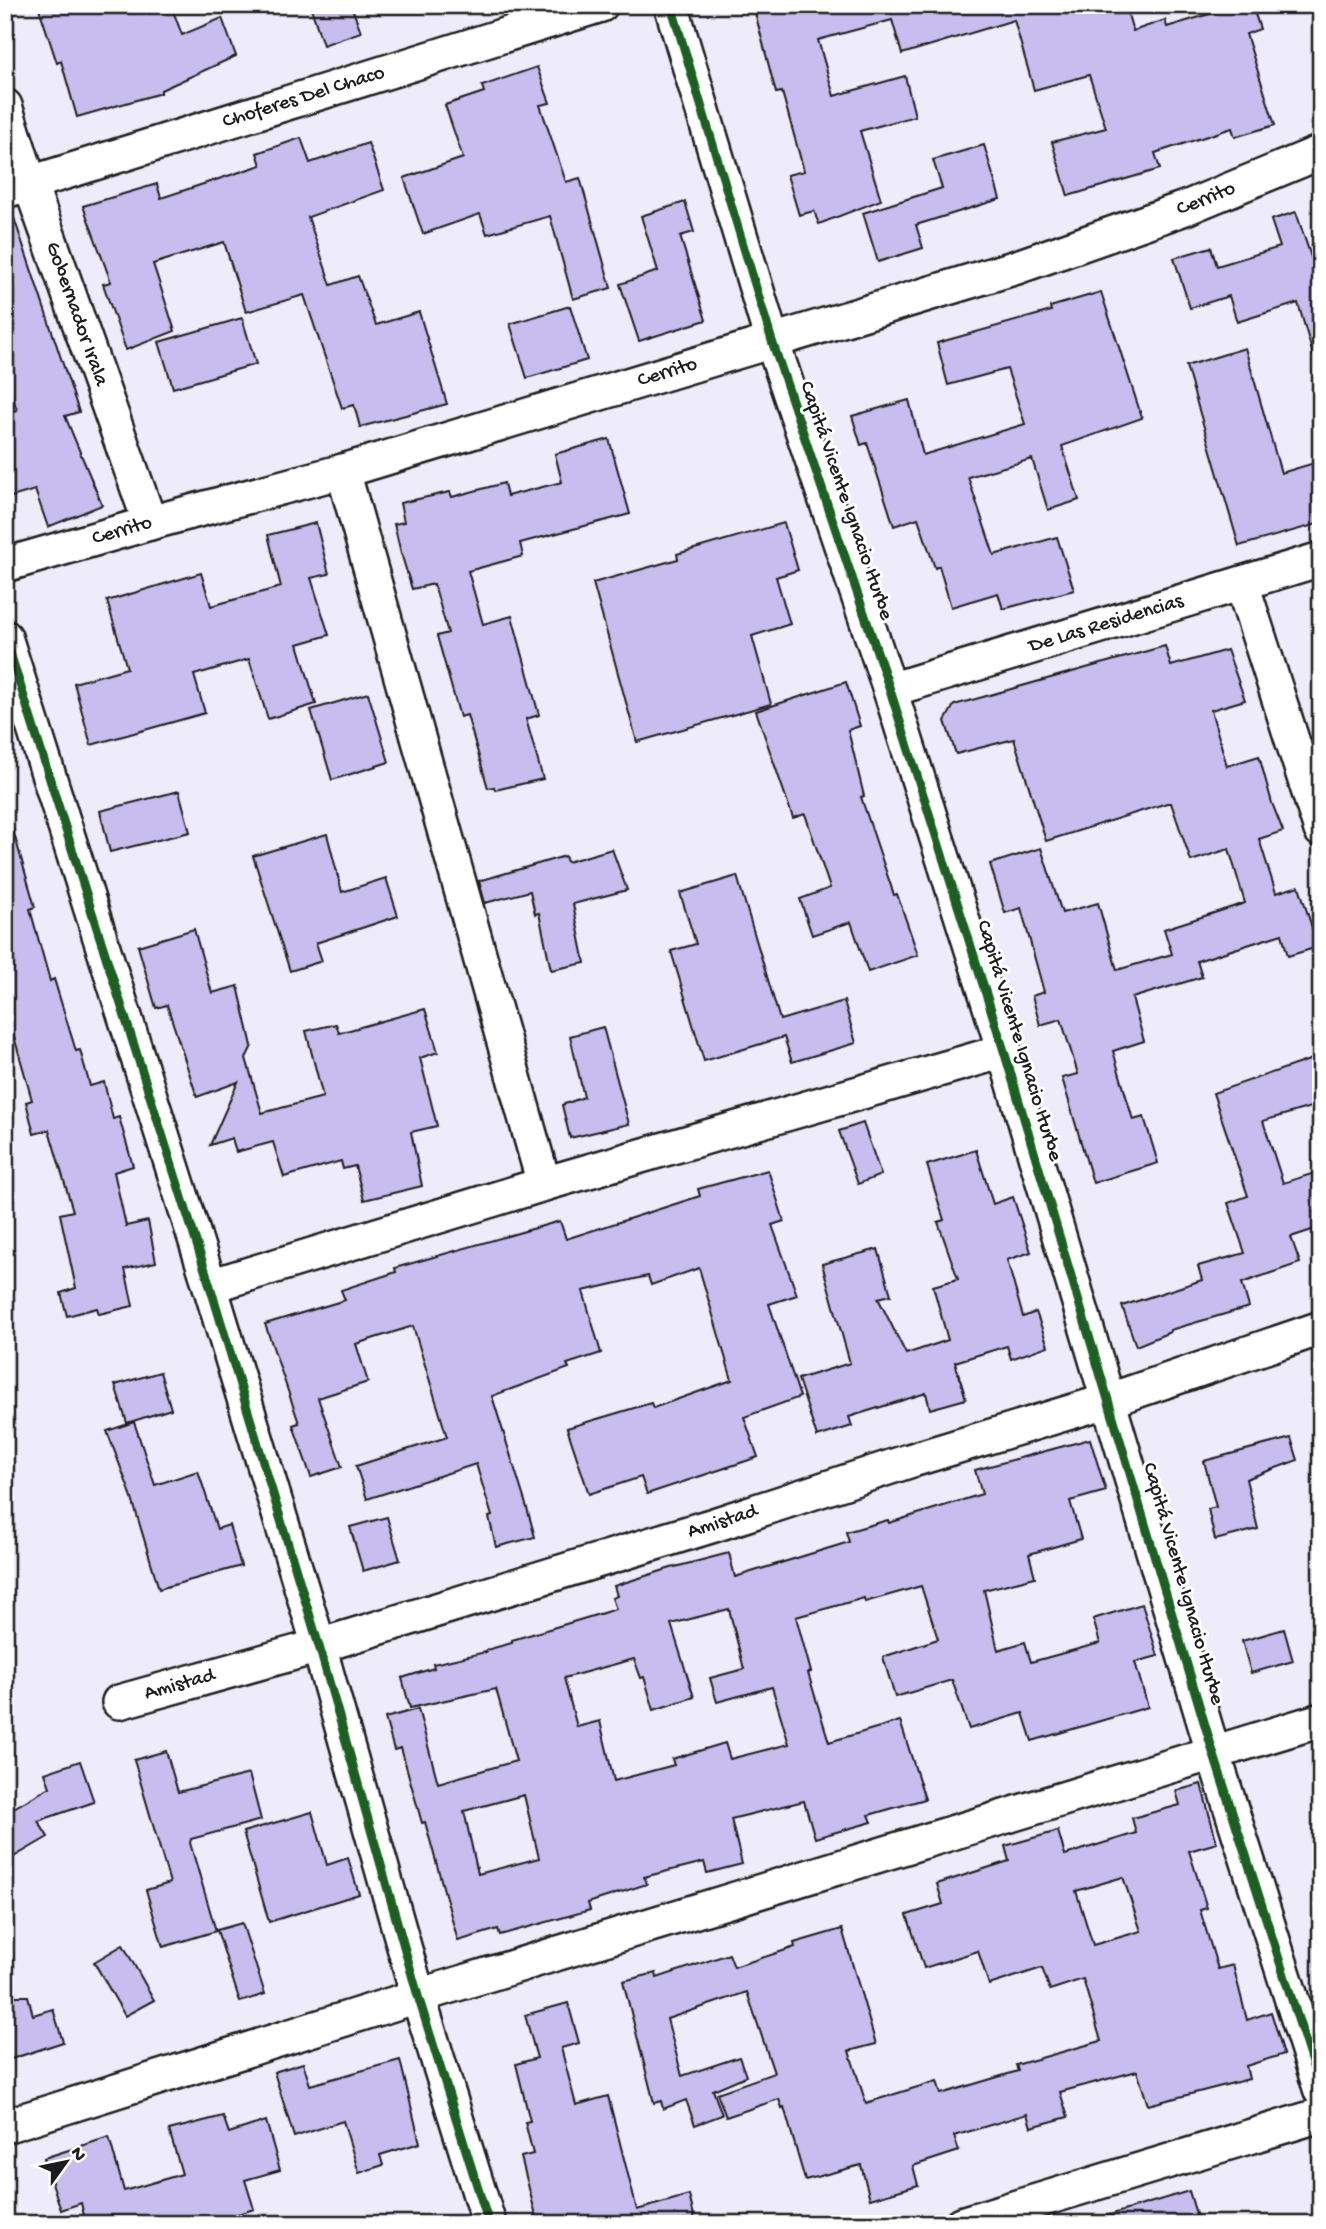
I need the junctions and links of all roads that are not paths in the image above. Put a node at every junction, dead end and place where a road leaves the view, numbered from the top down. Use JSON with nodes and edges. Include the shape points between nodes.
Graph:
{"nodes":[{"id":1,"x":601,"y":5,"type":"edge"},
{"id":2,"x":671,"y":5,"type":"edge"},
{"id":3,"x":5,"y":106,"type":"edge"},
{"id":4,"x":1321,"y":152,"type":"edge"},
{"id":5,"x":18,"y":188,"type":"edge"},
{"id":6,"x":772,"y":341,"type":"junction"},
{"id":7,"x":343,"y":471,"type":"junction"},
{"id":8,"x":150,"y":523,"type":"junction"},
{"id":9,"x":1321,"y":559,"type":"edge"},
{"id":10,"x":5,"y":565,"type":"edge"},
{"id":11,"x":1242,"y":584,"type":"junction"},
{"id":12,"x":5,"y":637,"type":"edge"},
{"id":13,"x":890,"y":690,"type":"junction"},
{"id":14,"x":1321,"y":830,"type":"edge"},
{"id":15,"x":1004,"y":1051,"type":"junction"},
{"id":16,"x":544,"y":1184,"type":"junction"},
{"id":17,"x":210,"y":1286,"type":"junction"},
{"id":18,"x":1321,"y":1328,"type":"edge"},
{"id":19,"x":1110,"y":1400,"type":"junction"},
{"id":20,"x":319,"y":1646,"type":"junction"},
{"id":21,"x":119,"y":1702,"type":"dead end"},
{"id":22,"x":1321,"y":1720,"type":"edge"},
{"id":23,"x":1213,"y":1752,"type":"junction"},
{"id":24,"x":418,"y":1996,"type":"junction"},
{"id":25,"x":1321,"y":2091,"type":"edge"},
{"id":26,"x":1321,"y":2115,"type":"edge"},
{"id":27,"x":5,"y":2126,"type":"edge"},
{"id":28,"x":489,"y":2224,"type":"edge"},
{"id":29,"x":961,"y":2224,"type":"edge"}],
"edges":[{"from":1,"to":5,"type":"street","name":"Choferes Del Chaco"},
{"from":2,"to":6,"type":"street","name":"Capitá Vicente Ignacio Iturbe"},
{"from":3,"to":5,"type":"street","name":"Gobernador Irala"},
{"from":4,"to":6,"type":"street","name":"Cerrito","via":[[1188,207],[1017,267]]},
{"from":5,"to":8,"type":"street","name":"Gobernador Irala"},
{"from":6,"to":7,"type":"street","name":"Cerrito"},
{"from":6,"to":13,"type":"street","name":"Capitá Vicente Ignacio Iturbe"},
{"from":7,"to":8,"type":"street","name":"Cerrito"},
{"from":7,"to":16,"type":"street"},
{"from":8,"to":10,"type":"street","name":"Cerrito"},
{"from":9,"to":11,"type":"street","name":"De Las Residencias"},
{"from":11,"to":13,"type":"street","name":"De Las Residencias"},
{"from":11,"to":14,"type":"street"},
{"from":12,"to":17,"type":"street"},
{"from":13,"to":15,"type":"street","name":"Capitá Vicente Ignacio Iturbe"},
{"from":15,"to":16,"type":"street"},
{"from":15,"to":19,"type":"street","name":"Capitá Vicente Ignacio Iturbe"},
{"from":16,"to":17,"type":"street"},
{"from":17,"to":20,"type":"street"},
{"from":18,"to":19,"type":"street","name":"Amistad"},
{"from":19,"to":20,"type":"street","name":"Amistad"},
{"from":19,"to":23,"type":"street","name":"Capitá Vicente Ignacio Iturbe"},
{"from":20,"to":21,"type":"street","name":"Amistad"},
{"from":20,"to":24,"type":"street"},
{"from":22,"to":23,"type":"street"},
{"from":23,"to":24,"type":"street"},
{"from":23,"to":25,"type":"street","name":"Capitá Vicente Ignacio Iturbe"},
{"from":24,"to":27,"type":"street"},
{"from":24,"to":28,"type":"street"},
{"from":26,"to":29,"type":"street"}]}
